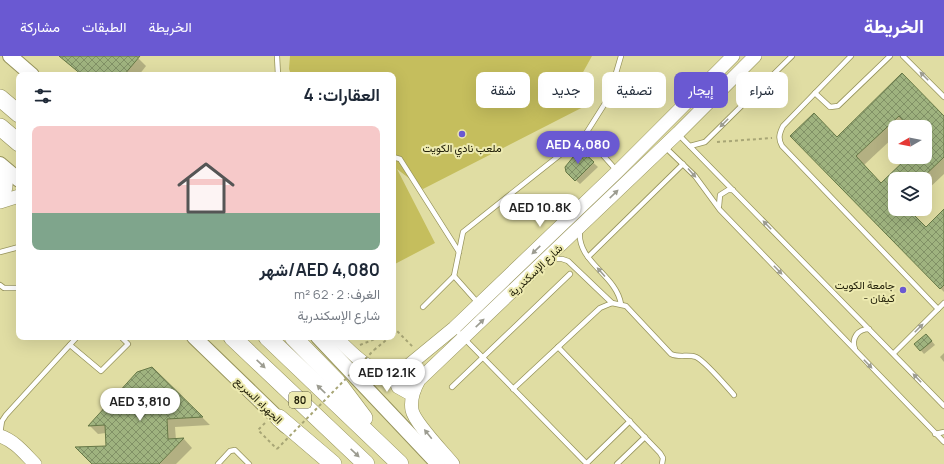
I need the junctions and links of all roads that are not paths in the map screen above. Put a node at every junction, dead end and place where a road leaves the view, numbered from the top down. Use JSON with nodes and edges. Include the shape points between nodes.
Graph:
{"nodes":[{"id":1,"x":10,"y":56,"type":"edge"},
{"id":2,"x":277,"y":56,"type":"edge"},
{"id":3,"x":621,"y":56,"type":"edge"},
{"id":4,"x":734,"y":56,"type":"edge"},
{"id":5,"x":755,"y":56,"type":"edge"},
{"id":6,"x":792,"y":56,"type":"edge"},
{"id":7,"x":851,"y":56,"type":"edge"},
{"id":8,"x":890,"y":56,"type":"edge"},
{"id":9,"x":903,"y":56,"type":"edge"},
{"id":10,"x":29,"y":72,"type":"edge"},
{"id":11,"x":278,"y":72,"type":"edge"},
{"id":12,"x":815,"y":92,"type":"junction"},
{"id":13,"x":944,"y":95,"type":"edge"},
{"id":14,"x":0,"y":98,"type":"edge"},
{"id":15,"x":16,"y":111,"type":"edge"},
{"id":16,"x":667,"y":123,"type":"junction"},
{"id":17,"x":0,"y":127,"type":"edge"},
{"id":18,"x":678,"y":133,"type":"junction"},
{"id":19,"x":585,"y":135,"type":"junction"},
{"id":20,"x":654,"y":136,"type":"junction"},
{"id":21,"x":16,"y":140,"type":"edge"},
{"id":22,"x":664,"y":146,"type":"junction"},
{"id":23,"x":690,"y":146,"type":"junction"},
{"id":24,"x":396,"y":158,"type":"edge"},
{"id":25,"x":683,"y":164,"type":"junction"},
{"id":26,"x":0,"y":165,"type":"edge"},
{"id":27,"x":618,"y":171,"type":"junction"},
{"id":28,"x":16,"y":178,"type":"edge"},
{"id":29,"x":733,"y":190,"type":"junction"},
{"id":30,"x":16,"y":197,"type":"edge"},
{"id":31,"x":1,"y":201,"type":"edge"},
{"id":32,"x":720,"y":210,"type":"junction"},
{"id":33,"x":580,"y":226,"type":"junction"},
{"id":34,"x":16,"y":248,"type":"edge"},
{"id":35,"x":0,"y":252,"type":"edge"},
{"id":36,"x":459,"y":252,"type":"junction"},
{"id":37,"x":588,"y":257,"type":"junction"},
{"id":38,"x":545,"y":260,"type":"junction"},
{"id":39,"x":570,"y":274,"type":"dead end"},
{"id":40,"x":454,"y":276,"type":"junction"},
{"id":41,"x":0,"y":285,"type":"edge"},
{"id":42,"x":16,"y":288,"type":"edge"},
{"id":43,"x":612,"y":302,"type":"junction"},
{"id":44,"x":944,"y":303,"type":"edge"},
{"id":45,"x":479,"y":304,"type":"junction"},
{"id":46,"x":621,"y":304,"type":"junction"},
{"id":47,"x":423,"y":307,"type":"dead end"},
{"id":48,"x":938,"y":309,"type":"junction"},
{"id":49,"x":454,"y":328,"type":"junction"},
{"id":50,"x":869,"y":329,"type":"junction"},
{"id":51,"x":465,"y":339,"type":"junction"},
{"id":52,"x":74,"y":340,"type":"edge"},
{"id":53,"x":124,"y":340,"type":"edge"},
{"id":54,"x":197,"y":340,"type":"edge"},
{"id":55,"x":235,"y":340,"type":"edge"},
{"id":56,"x":270,"y":340,"type":"edge"},
{"id":57,"x":296,"y":340,"type":"edge"},
{"id":58,"x":321,"y":340,"type":"edge"},
{"id":59,"x":338,"y":340,"type":"edge"},
{"id":60,"x":70,"y":345,"type":"junction"},
{"id":61,"x":558,"y":347,"type":"junction"},
{"id":62,"x":855,"y":350,"type":"junction"},
{"id":63,"x":894,"y":353,"type":"junction"},
{"id":64,"x":483,"y":357,"type":"junction"},
{"id":65,"x":401,"y":369,"type":"junction"},
{"id":66,"x":452,"y":387,"type":"dead end"},
{"id":67,"x":513,"y":389,"type":"junction"},
{"id":68,"x":414,"y":390,"type":"junction"},
{"id":69,"x":734,"y":395,"type":"dead end"},
{"id":70,"x":944,"y":406,"type":"edge"},
{"id":71,"x":279,"y":418,"type":"junction"},
{"id":72,"x":630,"y":421,"type":"junction"},
{"id":73,"x":944,"y":432,"type":"edge"},
{"id":74,"x":935,"y":434,"type":"junction"},
{"id":75,"x":0,"y":435,"type":"edge"},
{"id":76,"x":645,"y":437,"type":"junction"},
{"id":77,"x":944,"y":442,"type":"edge"},
{"id":78,"x":398,"y":462,"type":"edge"},
{"id":79,"x":35,"y":464,"type":"edge"},
{"id":80,"x":218,"y":464,"type":"edge"},
{"id":81,"x":249,"y":464,"type":"edge"},
{"id":82,"x":323,"y":464,"type":"edge"},
{"id":83,"x":333,"y":464,"type":"edge"},
{"id":84,"x":366,"y":464,"type":"edge"},
{"id":85,"x":438,"y":464,"type":"edge"},
{"id":86,"x":452,"y":464,"type":"edge"},
{"id":87,"x":587,"y":464,"type":"edge"},
{"id":88,"x":617,"y":464,"type":"edge"},
{"id":89,"x":662,"y":464,"type":"edge"}],
"edges":[{"from":1,"to":10,"type":"main road"},
{"from":2,"to":11,"type":"lane"},
{"from":3,"to":19,"type":"lane","via":[[609,97]]},
{"from":4,"to":16,"type":"street","name":"شارع الإسكندرية"},
{"from":5,"to":18,"type":"street","name":"شارع الإسكندرية"},
{"from":6,"to":23,"type":"lane","one_way":true,"via":[[705,142]]},
{"from":7,"to":12,"type":"lane"},
{"from":8,"to":12,"type":"lane","via":[[838,106],[830,107]]},
{"from":13,"to":9,"type":"lane","one_way":true},
{"from":12,"to":48,"type":"lane","via":[[783,126],[779,137],[782,146]]},
{"from":14,"to":15,"type":"highway"},
{"from":16,"to":18,"type":"street"},
{"from":16,"to":20,"type":"street","name":"شارع الإسكندرية"},
{"from":17,"to":21,"type":"highway"},
{"from":18,"to":22,"type":"street","name":"شارع الإسكندرية"},
{"from":18,"to":23,"type":"lane"},
{"from":19,"to":27,"type":"lane"},
{"from":19,"to":36,"type":"lane","via":[[464,232]]},
{"from":20,"to":22,"type":"street"},
{"from":20,"to":27,"type":"street","name":"شارع الإسكندرية"},
{"from":22,"to":25,"type":"lane"},
{"from":33,"to":22,"type":"street","name":"شارع الإسكندرية","one_way":true},
{"from":23,"to":29,"type":"lane"},
{"from":24,"to":36,"type":"lane","via":[[400,159]]},
{"from":25,"to":32,"type":"lane","one_way":true},
{"from":25,"to":37,"type":"lane"},
{"from":26,"to":28,"type":"main road"},
{"from":26,"to":31,"type":"street","via":[[7,177]]},
{"from":27,"to":45,"type":"street","name":"شارع الإسكندرية","one_way":true},
{"from":29,"to":32,"type":"lane","via":[[728,190],[720,196]]},
{"from":50,"to":29,"type":"lane","one_way":true},
{"from":30,"to":31,"type":"street"},
{"from":32,"to":62,"type":"lane","one_way":true},
{"from":33,"to":37,"type":"lane","via":[[580,243]]},
{"from":33,"to":38,"type":"street","name":"شارع الإسكندرية"},
{"from":34,"to":35,"type":"lane"},
{"from":36,"to":40,"type":"lane"},
{"from":46,"to":37,"type":"lane","one_way":true,"via":[[614,286]]},
{"from":38,"to":43,"type":"lane","via":[[562,258],[568,261]]},
{"from":51,"to":38,"type":"street","name":"شارع الإسكندرية","one_way":true},
{"from":39,"to":64,"type":"lane"},
{"from":40,"to":45,"type":"lane"},
{"from":40,"to":47,"type":"lane"},
{"from":41,"to":42,"type":"lane","via":[[4,288]]},
{"from":43,"to":46,"type":"lane"},
{"from":43,"to":61,"type":"lane","via":[[600,308]]},
{"from":44,"to":48,"type":"lane"},
{"from":45,"to":49,"type":"street","name":"شارع الإسكندرية"},
{"from":46,"to":69,"type":"lane","via":[[671,354],[698,359]]},
{"from":63,"to":48,"type":"lane","one_way":true},
{"from":49,"to":51,"type":"lane"},
{"from":49,"to":65,"type":"street","name":"شارع الإسكندرية"},
{"from":50,"to":62,"type":"lane","via":[[864,329],[856,335]]},
{"from":50,"to":63,"type":"lane"},
{"from":51,"to":64,"type":"lane"},
{"from":51,"to":68,"type":"street","name":"شارع الإسكندرية","via":[[419,380]]},
{"from":52,"to":60,"type":"lane"},
{"from":53,"to":60,"type":"lane","via":[[128,344],[101,371]]},
{"from":54,"to":71,"type":"main road","name":"الجهراء السريع"},
{"from":55,"to":84,"type":"highway","number":"80","one_way":true},
{"from":78,"to":56,"type":"highway","number":"80","one_way":true},
{"from":57,"to":78,"type":"highway","via":[[337,382]]},
{"from":58,"to":85,"type":"main road"},
{"from":59,"to":65,"type":"street","name":"شارع الإسكندرية","via":[[370,368],[384,372]]},
{"from":60,"to":75,"type":"lane","via":[[6,415],[2,421]]},
{"from":61,"to":67,"type":"lane"},
{"from":61,"to":72,"type":"lane"},
{"from":62,"to":74,"type":"lane","one_way":true},
{"from":70,"to":63,"type":"lane","one_way":true},
{"from":64,"to":66,"type":"lane"},
{"from":64,"to":67,"type":"lane"},
{"from":65,"to":68,"type":"street","via":[[395,379],[398,386],[407,392]]},
{"from":67,"to":87,"type":"lane"},
{"from":86,"to":68,"type":"street","name":"شارع الإسكندرية","one_way":true,"via":[[412,411],[411,398]]},
{"from":71,"to":82,"type":"main road","name":"الجهراء السريع"},
{"from":71,"to":83,"type":"highway"},
{"from":72,"to":76,"type":"lane"},
{"from":72,"to":87,"type":"lane"},
{"from":73,"to":74,"type":"lane"},
{"from":74,"to":77,"type":"lane"},
{"from":75,"to":79,"type":"street","via":[[18,446]]},
{"from":76,"to":88,"type":"lane"},
{"from":76,"to":89,"type":"lane","via":[[662,455]]},
{"from":80,"to":81,"type":"lane","via":[[230,451],[235,450]]}]}
